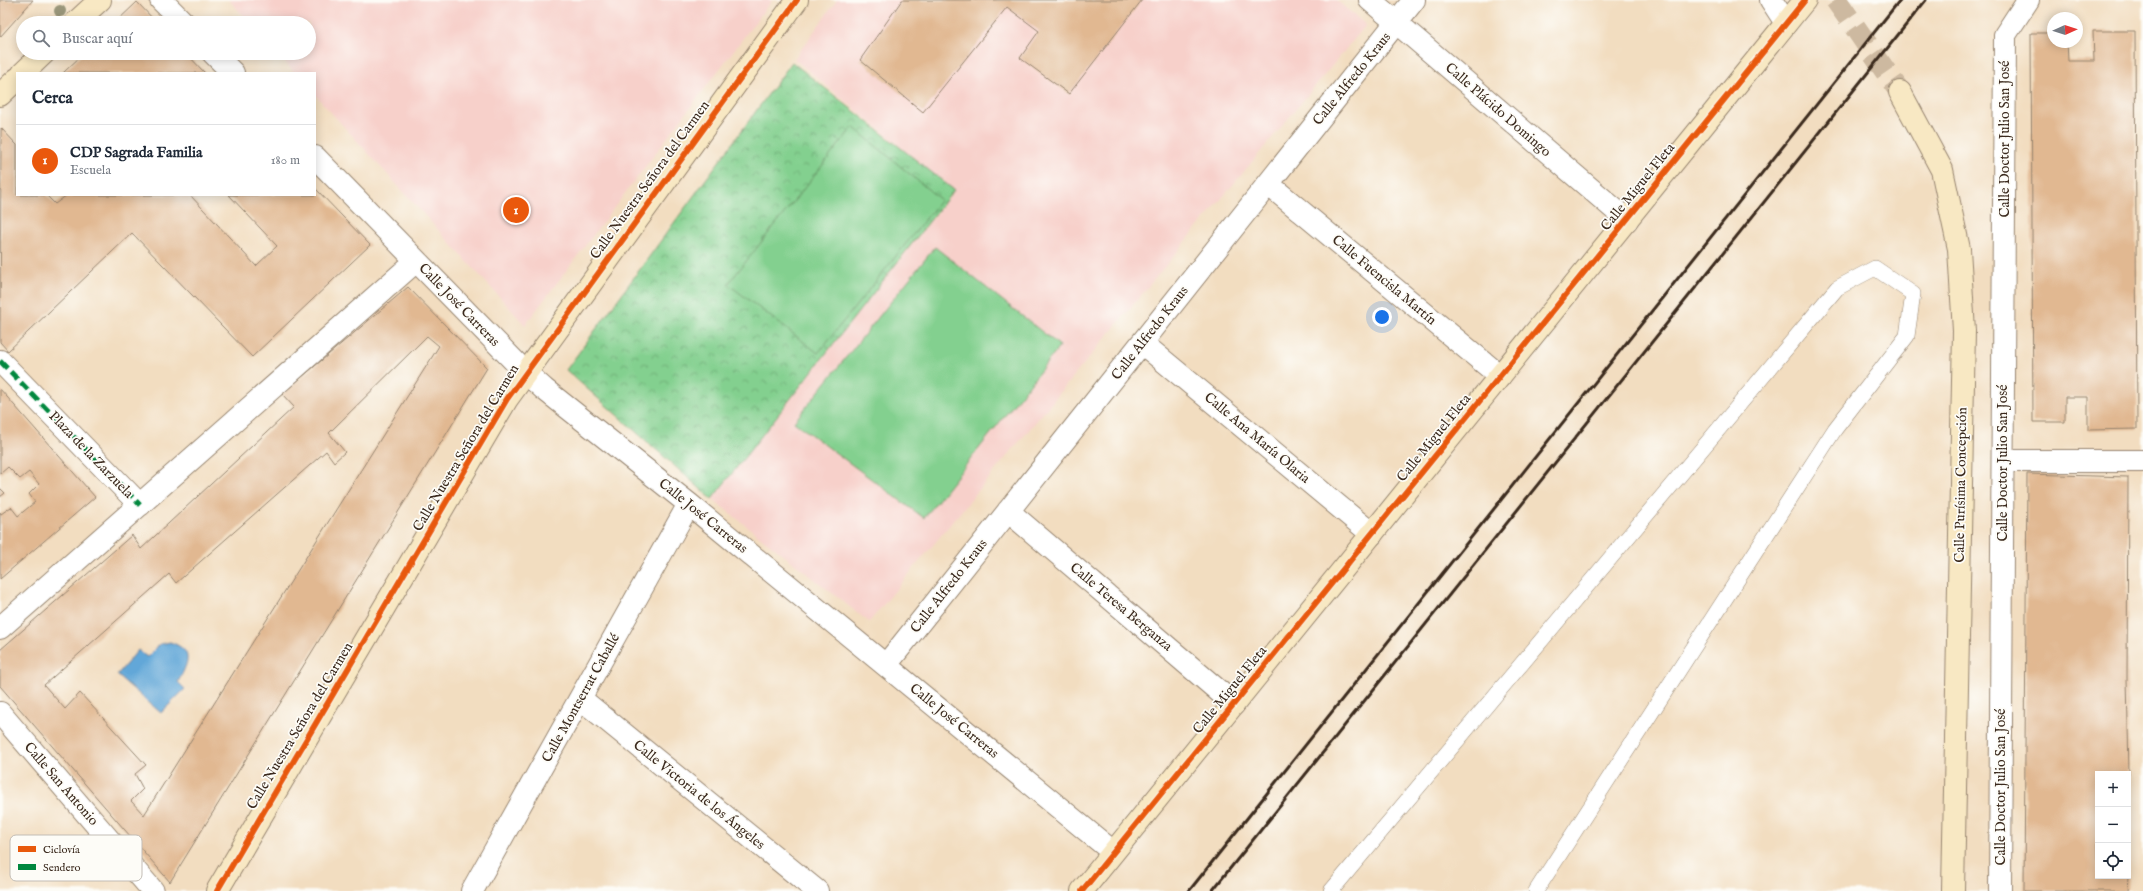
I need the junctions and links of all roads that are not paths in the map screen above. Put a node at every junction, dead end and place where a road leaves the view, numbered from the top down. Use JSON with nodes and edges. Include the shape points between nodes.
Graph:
{"nodes":[{"id":1,"x":100,"y":0,"type":"edge"},
{"id":2,"x":161,"y":0,"type":"edge"},
{"id":3,"x":797,"y":0,"type":"edge"},
{"id":4,"x":1370,"y":0,"type":"edge"},
{"id":5,"x":1414,"y":0,"type":"edge"},
{"id":6,"x":1771,"y":0,"type":"edge"},
{"id":7,"x":1805,"y":0,"type":"edge"},
{"id":8,"x":2028,"y":0,"type":"edge"},
{"id":9,"x":83,"y":16,"type":"edge"},
{"id":10,"x":177,"y":16,"type":"edge"},
{"id":11,"x":1397,"y":23,"type":"junction"},
{"id":12,"x":1786,"y":23,"type":"junction"},
{"id":13,"x":37,"y":60,"type":"edge"},
{"id":14,"x":220,"y":60,"type":"edge"},
{"id":15,"x":24,"y":72,"type":"edge"},
{"id":16,"x":232,"y":72,"type":"edge"},
{"id":17,"x":16,"y":80,"type":"edge"},
{"id":18,"x":1900,"y":92,"type":"tunnel mouth"},
{"id":19,"x":0,"y":95,"type":"edge"},
{"id":20,"x":316,"y":158,"type":"edge"},
{"id":21,"x":1268,"y":184,"type":"junction"},
{"id":22,"x":1626,"y":220,"type":"junction"},
{"id":23,"x":416,"y":261,"type":"junction"},
{"id":24,"x":1142,"y":343,"type":"junction"},
{"id":25,"x":0,"y":361,"type":"edge"},
{"id":26,"x":525,"y":372,"type":"junction"},
{"id":27,"x":1500,"y":376,"type":"junction"},
{"id":28,"x":2004,"y":461,"type":"junction"},
{"id":29,"x":2143,"y":461,"type":"edge"},
{"id":30,"x":689,"y":504,"type":"junction"},
{"id":31,"x":140,"y":505,"type":"junction"},
{"id":32,"x":1008,"y":511,"type":"junction"},
{"id":33,"x":1372,"y":534,"type":"junction"},
{"id":34,"x":0,"y":628,"type":"edge"},
{"id":35,"x":886,"y":665,"type":"junction"},
{"id":36,"x":581,"y":698,"type":"junction"},
{"id":37,"x":1234,"y":704,"type":"junction"},
{"id":38,"x":0,"y":713,"type":"edge"},
{"id":39,"x":105,"y":835,"type":"edge"},
{"id":40,"x":1114,"y":852,"type":"junction"},
{"id":41,"x":142,"y":878,"type":"edge"},
{"id":42,"x":474,"y":890,"type":"edge"},
{"id":43,"x":153,"y":891,"type":"edge"},
{"id":44,"x":217,"y":891,"type":"edge"},
{"id":45,"x":817,"y":891,"type":"edge"},
{"id":46,"x":1082,"y":891,"type":"edge"},
{"id":47,"x":1331,"y":891,"type":"edge"},
{"id":48,"x":1536,"y":891,"type":"edge"},
{"id":49,"x":1953,"y":891,"type":"edge"},
{"id":50,"x":2000,"y":891,"type":"edge"}],
"edges":[{"from":1,"to":9,"type":"street"},
{"from":2,"to":10,"type":"street"},
{"from":3,"to":26,"type":"street","name":"Calle Nuestra Señora del Carmen"},
{"from":4,"to":11,"type":"street","name":"Calle Plácido Domingo"},
{"from":5,"to":11,"type":"street","name":"Calle Alfredo Kraus"},
{"from":6,"to":12,"type":"street"},
{"from":7,"to":12,"type":"street","name":"Calle Miguel Fleta"},
{"from":8,"to":28,"type":"street","name":"Calle Doctor Julio San José","via":[[2006,35]]},
{"from":11,"to":21,"type":"street","name":"Calle Alfredo Kraus"},
{"from":11,"to":22,"type":"street","name":"Calle Plácido Domingo"},
{"from":12,"to":22,"type":"street","name":"Calle Miguel Fleta"},
{"from":13,"to":15,"type":"street"},
{"from":14,"to":16,"type":"street"},
{"from":17,"to":19,"type":"street"},
{"from":18,"to":49,"type":"street","name":"Calle Purísima Concepción","via":[[1942,170],[1959,250],[1964,331]]},
{"from":20,"to":23,"type":"street","name":"Calle José Carreras"},
{"from":21,"to":24,"type":"street","name":"Calle Alfredo Kraus"},
{"from":21,"to":27,"type":"street","name":"Calle Fuencisla Martín"},
{"from":22,"to":27,"type":"street","name":"Calle Miguel Fleta"},
{"from":23,"to":26,"type":"street","name":"Calle José Carreras"},
{"from":23,"to":31,"type":"street","name":"Plaza de la Zarzuela"},
{"from":24,"to":32,"type":"street","name":"Calle Alfredo Kraus"},
{"from":24,"to":33,"type":"street","name":"Calle Ana María Olaria"},
{"from":25,"to":31,"type":"street","name":"Plaza de la Zarzuela"},
{"from":26,"to":30,"type":"street","name":"Calle José Carreras"},
{"from":26,"to":44,"type":"street","name":"Calle Nuestra Señora del Carmen"},
{"from":27,"to":33,"type":"street","name":"Calle Miguel Fleta"},
{"from":28,"to":29,"type":"street"},
{"from":28,"to":50,"type":"street","name":"Calle Doctor Julio San José"},
{"from":30,"to":35,"type":"street","name":"Calle José Carreras"},
{"from":30,"to":36,"type":"street","name":"Calle Montserrat Caballé"},
{"from":31,"to":34,"type":"street"},
{"from":32,"to":35,"type":"street","name":"Calle Alfredo Kraus"},
{"from":32,"to":37,"type":"street","name":"Calle Teresa Berganza"},
{"from":33,"to":37,"type":"street","name":"Calle Miguel Fleta"},
{"from":35,"to":40,"type":"street","name":"Calle José Carreras"},
{"from":36,"to":42,"type":"street","name":"Calle Montserrat Caballé"},
{"from":36,"to":45,"type":"street","name":"Calle Victoria de los Ángeles"},
{"from":37,"to":40,"type":"street","name":"Calle Miguel Fleta"},
{"from":38,"to":39,"type":"street","name":"Calle San Antonio"},
{"from":40,"to":46,"type":"street","name":"Calle Miguel Fleta"},
{"from":41,"to":43,"type":"street","name":"Calle San Antonio"},
{"from":47,"to":48,"type":"lane","via":[[1837,288],[1875,268],[1913,294],[1907,336],[1835,429]]}]}
